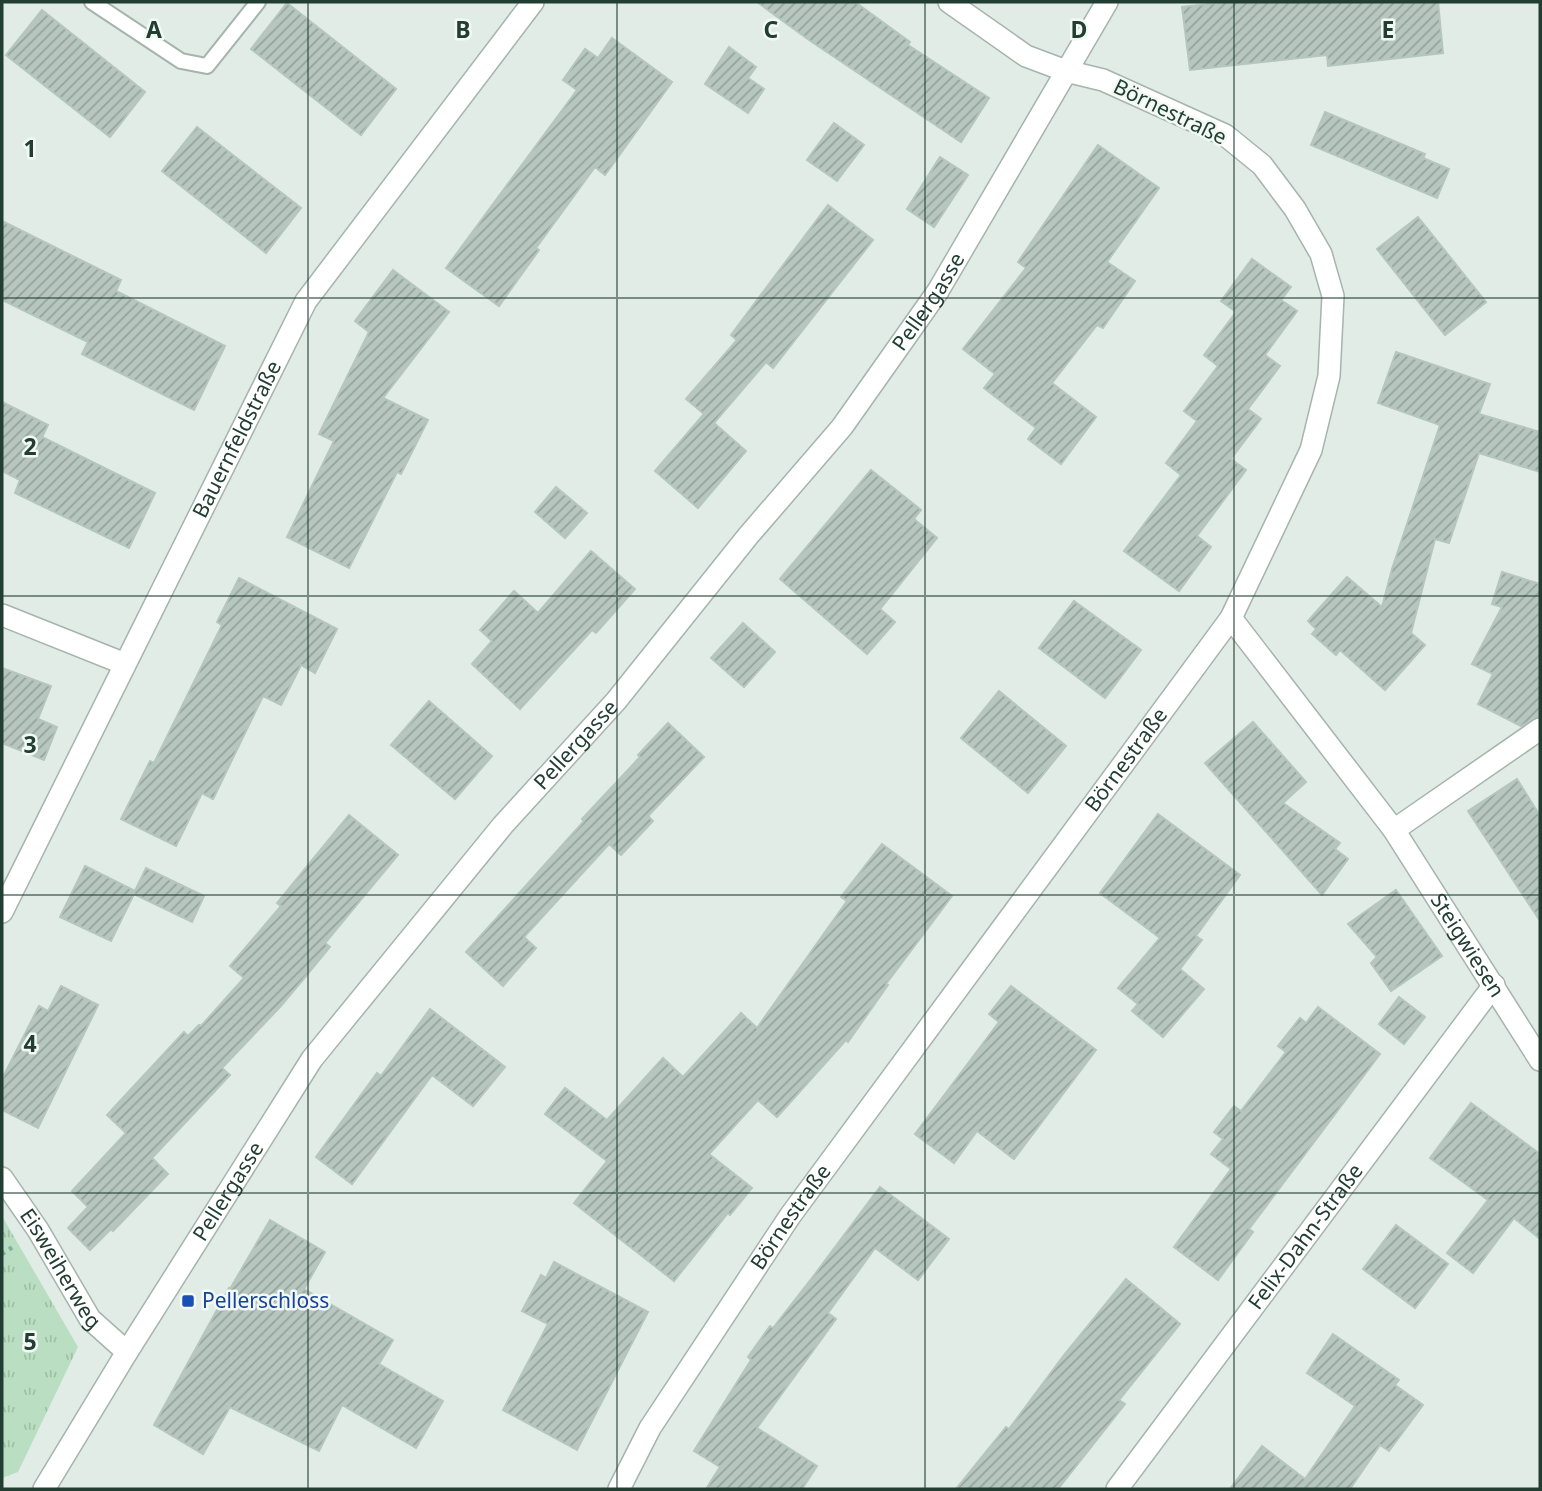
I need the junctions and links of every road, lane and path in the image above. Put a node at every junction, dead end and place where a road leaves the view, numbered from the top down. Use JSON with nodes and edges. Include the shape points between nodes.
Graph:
{"nodes":[{"id":1,"x":92,"y":2,"type":"edge"},
{"id":2,"x":258,"y":2,"type":"edge"},
{"id":3,"x":533,"y":2,"type":"edge"},
{"id":4,"x":949,"y":2,"type":"edge"},
{"id":5,"x":1107,"y":2,"type":"edge"},
{"id":6,"x":1066,"y":71,"type":"junction"},
{"id":7,"x":2,"y":615,"type":"edge"},
{"id":8,"x":1231,"y":618,"type":"junction"},
{"id":9,"x":125,"y":664,"type":"junction"},
{"id":10,"x":1540,"y":729,"type":"edge"},
{"id":11,"x":1394,"y":830,"type":"junction"},
{"id":12,"x":2,"y":912,"type":"edge"},
{"id":13,"x":1494,"y":985,"type":"junction"},
{"id":14,"x":1540,"y":1060,"type":"edge"},
{"id":15,"x":2,"y":1178,"type":"edge"},
{"id":16,"x":8,"y":1249,"type":"dead end"},
{"id":17,"x":2,"y":1254,"type":"edge"},
{"id":18,"x":127,"y":1352,"type":"junction"},
{"id":19,"x":44,"y":1489,"type":"edge"},
{"id":20,"x":619,"y":1489,"type":"edge"},
{"id":21,"x":1117,"y":1489,"type":"edge"}],
"edges":[{"from":1,"to":2,"type":"lane","via":[[181,61],[207,66]]},
{"from":3,"to":9,"type":"street","name":"Bauernfeldstraße","via":[[306,302]]},
{"from":4,"to":6,"type":"street","name":"Börnestraße","via":[[1026,56]]},
{"from":5,"to":6,"type":"street","name":"Pellergasse"},
{"from":6,"to":8,"type":"street","name":"Börnestraße","via":[[1103,80],[1225,135],[1262,165],[1321,254],[1333,296],[1329,376],[1314,438]]},
{"from":6,"to":18,"type":"street","name":"Pellergasse","via":[[938,291],[842,427],[616,701],[503,825],[312,1059]]},
{"from":7,"to":9,"type":"street"},
{"from":8,"to":11,"type":"street","name":"Steigwiesen"},
{"from":8,"to":20,"type":"street","name":"Börnestraße","via":[[790,1216],[650,1428]]},
{"from":9,"to":12,"type":"street","name":"Bauernfeldstraße"},
{"from":10,"to":11,"type":"street"},
{"from":11,"to":13,"type":"street","name":"Steigwiesen"},
{"from":13,"to":14,"type":"street","name":"Steigwiesen"},
{"from":13,"to":21,"type":"street","name":"Felix-Dahn-Straße"},
{"from":15,"to":18,"type":"street","name":"Eisweiherweg","via":[[90,1319]]},
{"from":16,"to":17,"type":"path"},
{"from":18,"to":19,"type":"street","name":"Pellergasse"}]}
